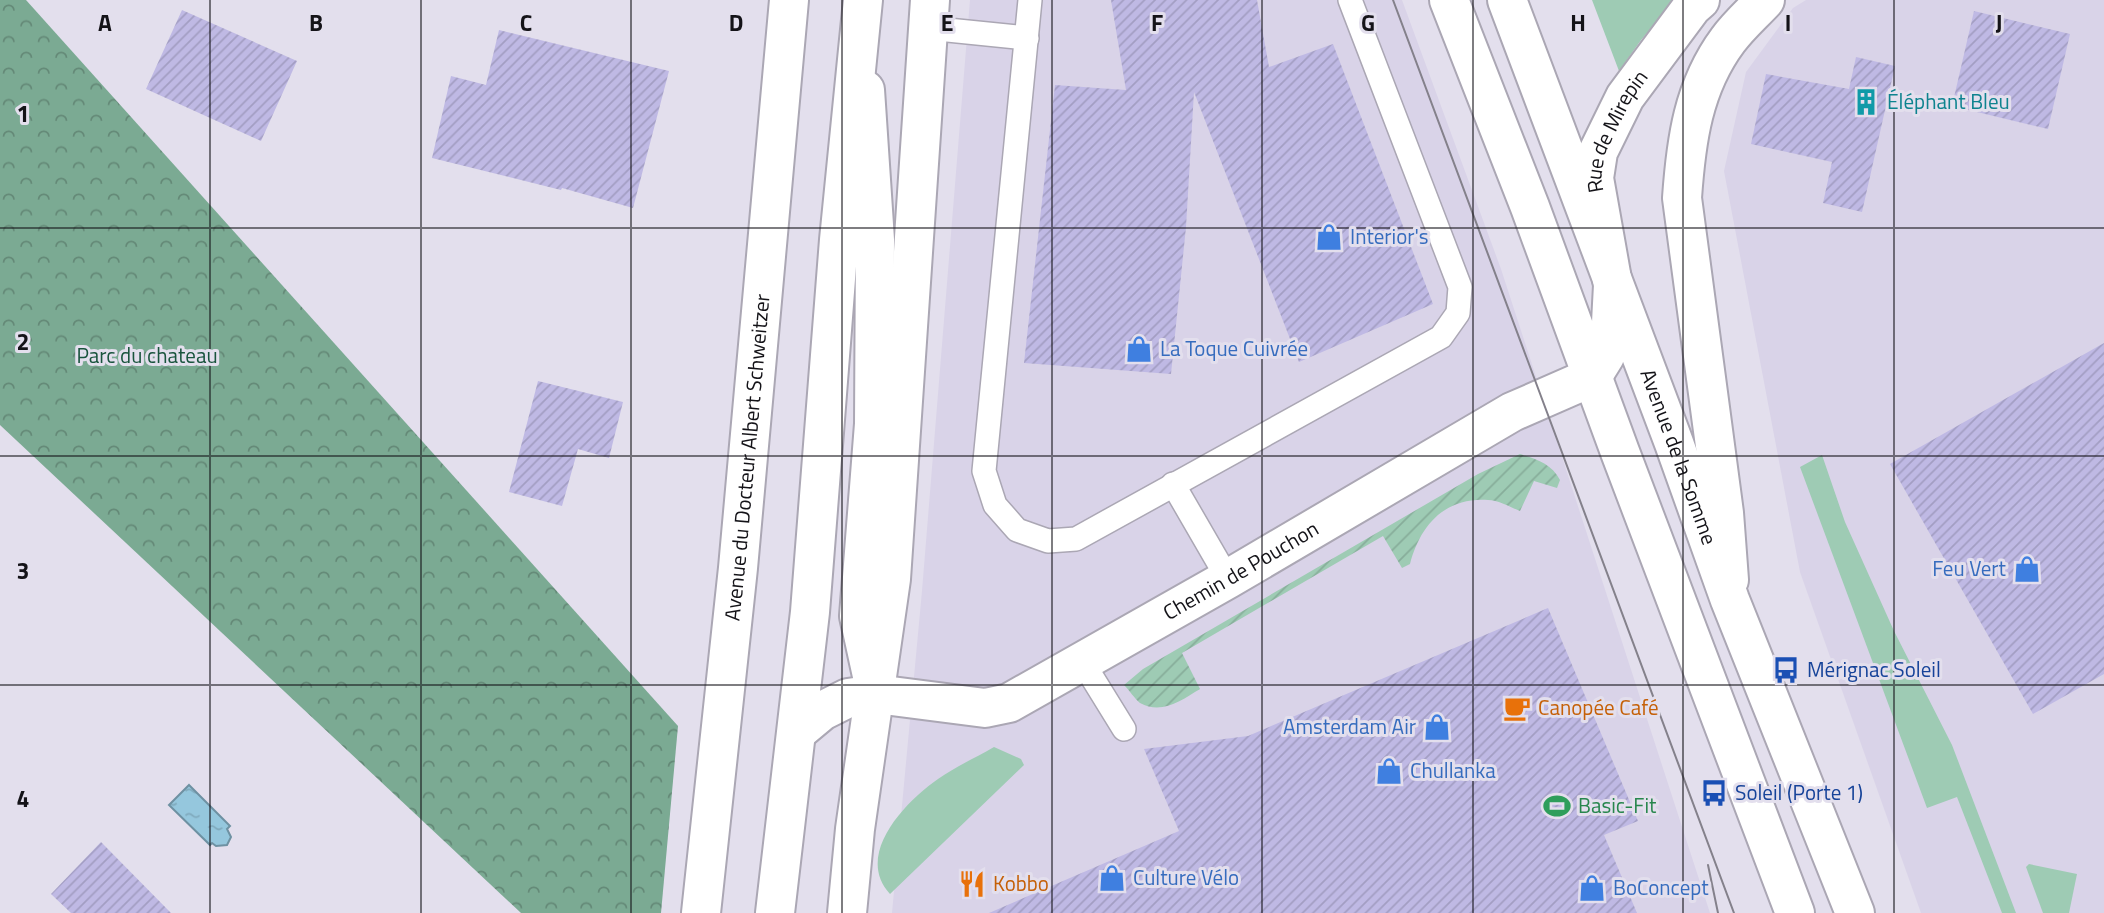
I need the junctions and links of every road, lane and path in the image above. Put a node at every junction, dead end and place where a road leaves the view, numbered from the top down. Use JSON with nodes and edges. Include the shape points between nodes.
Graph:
{"nodes":[{"id":1,"x":789,"y":0,"type":"edge"},
{"id":2,"x":1030,"y":0,"type":"edge"},
{"id":3,"x":1350,"y":0,"type":"edge"},
{"id":4,"x":1449,"y":0,"type":"edge"},
{"id":5,"x":1507,"y":0,"type":"edge"},
{"id":6,"x":1765,"y":0,"type":"edge"},
{"id":7,"x":1696,"y":2,"type":"edge"},
{"id":8,"x":862,"y":14,"type":"edge"},
{"id":9,"x":929,"y":14,"type":"edge"},
{"id":10,"x":1027,"y":38,"type":"junction"},
{"id":11,"x":1613,"y":285,"type":"junction"},
{"id":12,"x":1592,"y":377,"type":"junction"},
{"id":13,"x":1173,"y":484,"type":"junction"},
{"id":14,"x":1228,"y":579,"type":"junction"},
{"id":15,"x":1730,"y":600,"type":"junction"},
{"id":16,"x":1083,"y":661,"type":"junction"},
{"id":17,"x":876,"y":694,"type":"junction"},
{"id":18,"x":1124,"y":729,"type":"dead end"},
{"id":19,"x":798,"y":731,"type":"junction"},
{"id":20,"x":701,"y":913,"type":"edge"},
{"id":21,"x":775,"y":913,"type":"edge"},
{"id":22,"x":847,"y":913,"type":"edge"},
{"id":23,"x":1795,"y":913,"type":"edge"},
{"id":24,"x":1855,"y":913,"type":"edge"}],
"edges":[{"from":1,"to":20,"type":"main road","name":"Avenue du Docteur Albert Schweitzer","via":[[738,568]]},
{"from":2,"to":10,"type":"lane"},
{"from":3,"to":13,"type":"lane","via":[[1460,287],[1458,313],[1441,337]]},
{"from":4,"to":12,"type":"main road"},
{"from":5,"to":11,"type":"main road","name":"Avenue de la Somme"},
{"from":6,"to":15,"type":"main road","via":[[1728,40],[1703,82],[1685,150],[1682,198],[1724,513]]},
{"from":7,"to":11,"type":"main road","name":"Rue de Mirepin","via":[[1625,97],[1598,152],[1594,178]]},
{"from":8,"to":17,"type":"main road","via":[[875,240],[874,398],[859,616]]},
{"from":8,"to":19,"type":"main road"},
{"from":9,"to":10,"type":"lane"},
{"from":9,"to":17,"type":"main road","via":[[891,579]]},
{"from":10,"to":13,"type":"lane","via":[[984,471],[995,505],[1017,530],[1048,541],[1076,539]]},
{"from":11,"to":12,"type":"main road","via":[[1605,356]]},
{"from":11,"to":15,"type":"main road","name":"Avenue de la Somme"},
{"from":12,"to":14,"type":"main road","name":"Chemin de Pouchon","via":[[1512,412]]},
{"from":12,"to":23,"type":"main road"},
{"from":13,"to":14,"type":"lane"},
{"from":14,"to":16,"type":"main road","name":"Chemin de Pouchon"},
{"from":15,"to":24,"type":"main road","name":"Avenue de la Somme"},
{"from":16,"to":17,"type":"main road","name":"Chemin de Pouchon","via":[[1009,703],[985,708]]},
{"from":16,"to":18,"type":"lane"},
{"from":17,"to":19,"type":"main road","name":"Chemin de Pouchon","via":[[848,698]]},
{"from":17,"to":22,"type":"main road"},
{"from":19,"to":21,"type":"main road"}]}
